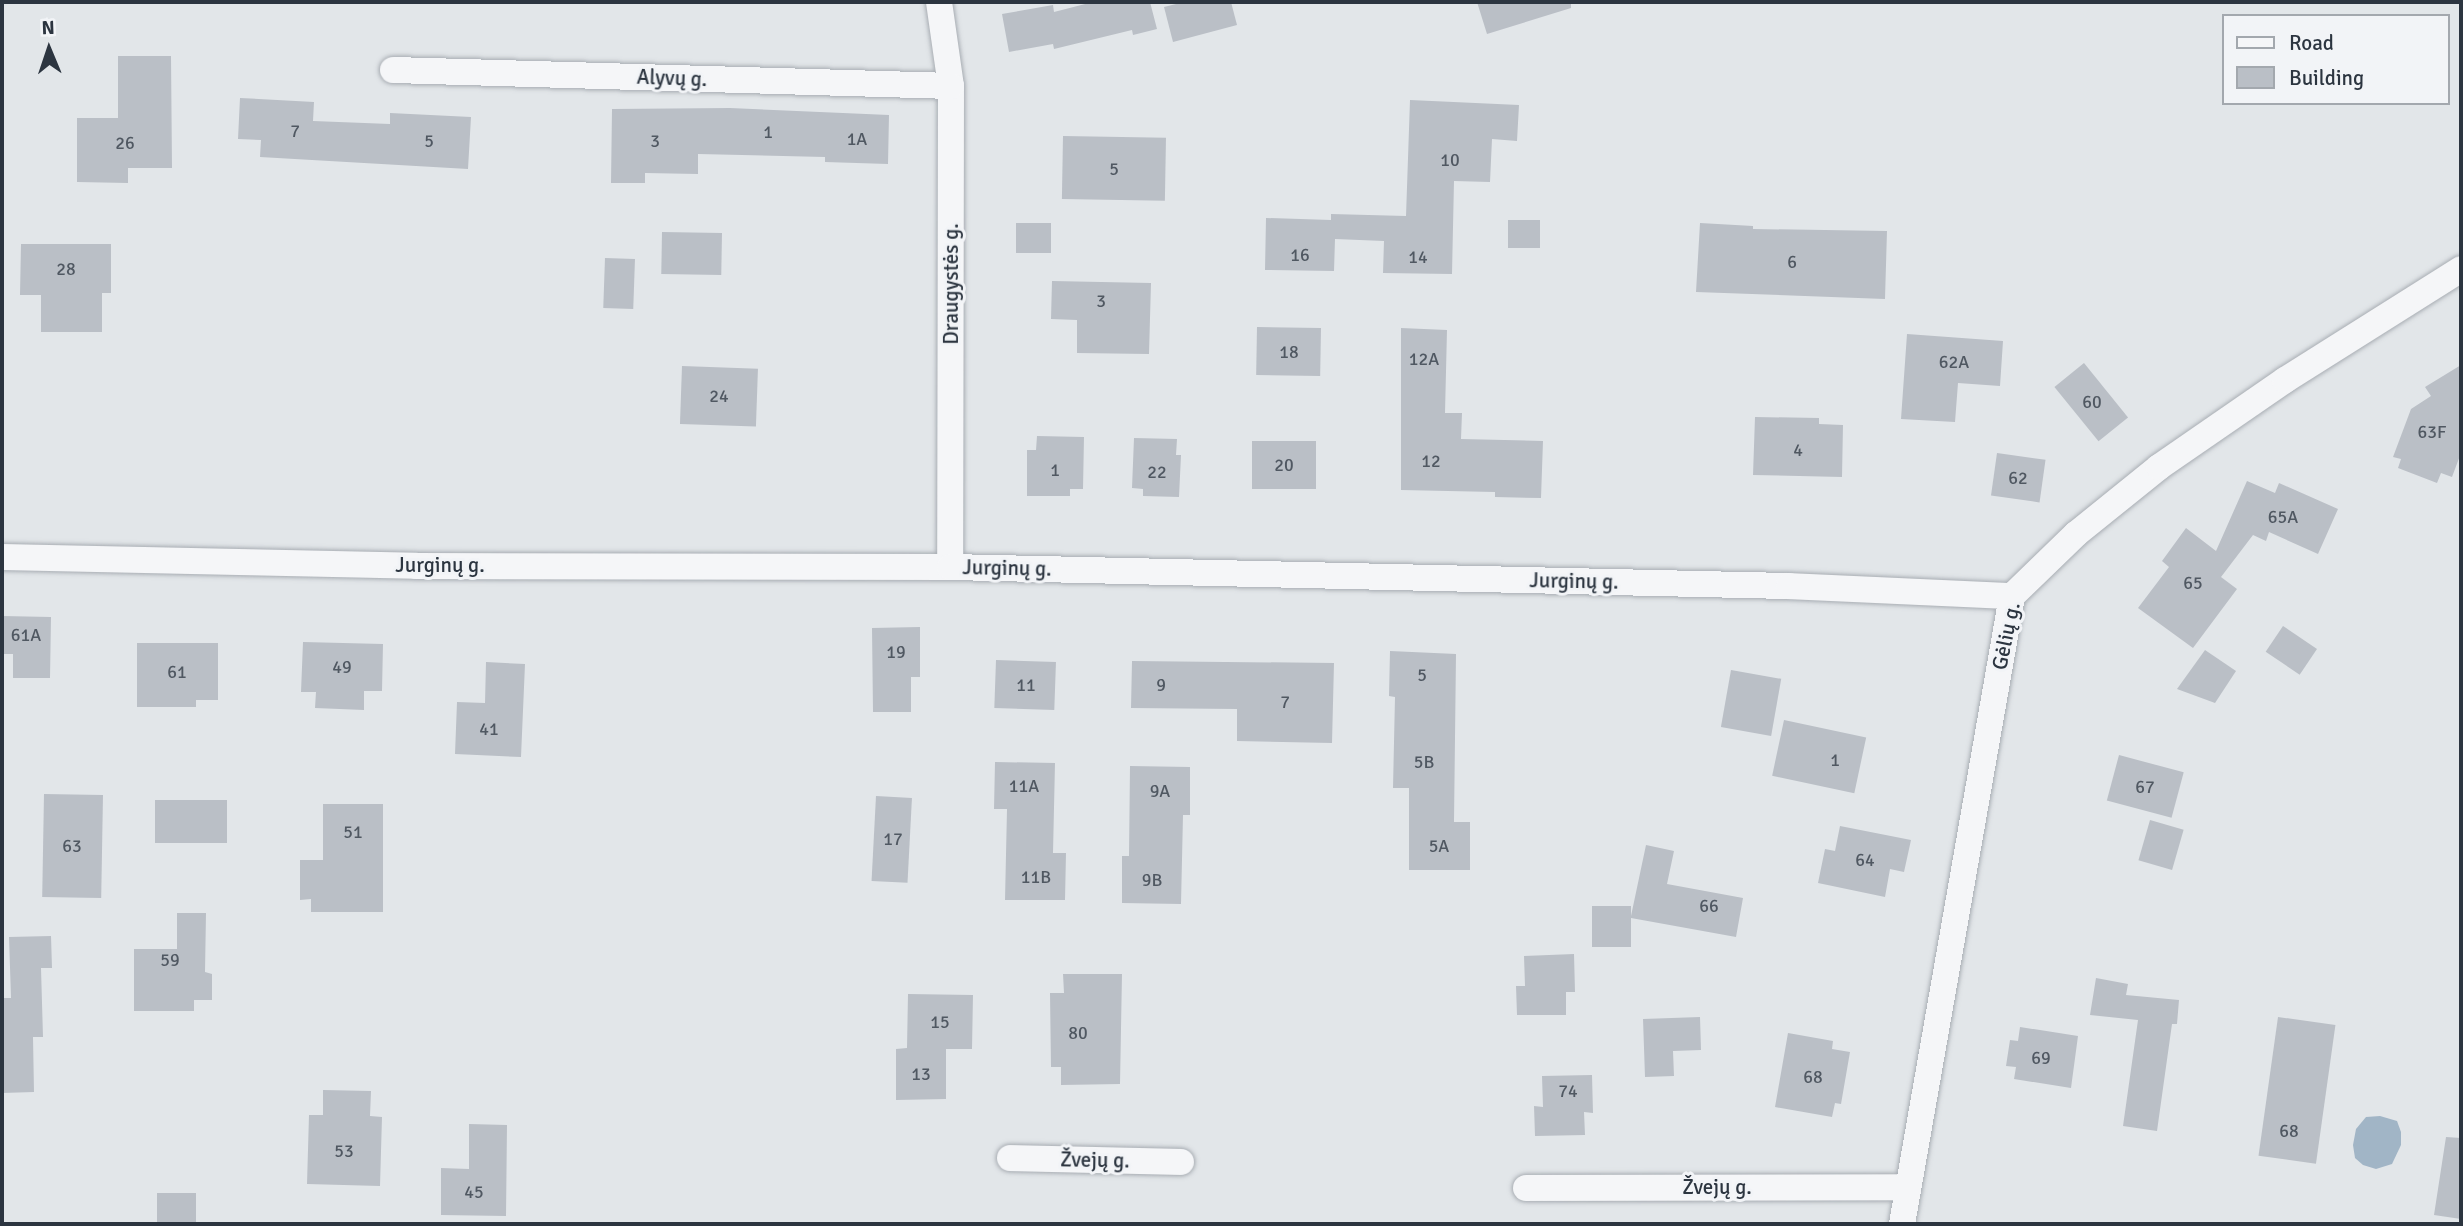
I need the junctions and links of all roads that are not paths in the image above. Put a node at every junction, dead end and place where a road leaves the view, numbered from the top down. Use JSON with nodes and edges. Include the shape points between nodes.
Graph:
{"nodes":[{"id":1,"x":939,"y":2,"type":"edge"},
{"id":2,"x":393,"y":70,"type":"dead end"},
{"id":3,"x":951,"y":86,"type":"junction"},
{"id":4,"x":2461,"y":269,"type":"edge"},
{"id":5,"x":2,"y":557,"type":"edge"},
{"id":6,"x":950,"y":566,"type":"junction"},
{"id":7,"x":2012,"y":596,"type":"junction"},
{"id":8,"x":1010,"y":1158,"type":"dead end"},
{"id":9,"x":1181,"y":1162,"type":"dead end"},
{"id":10,"x":1908,"y":1187,"type":"junction"},
{"id":11,"x":1526,"y":1188,"type":"dead end"},
{"id":12,"x":1902,"y":1224,"type":"edge"}],
"edges":[{"from":1,"to":3,"type":"street","name":"Draugystės g."},
{"from":2,"to":3,"type":"street","name":"Alyvų g."},
{"from":3,"to":6,"type":"street","name":"Draugystės g."},
{"from":4,"to":7,"type":"street","name":"Gėlių g.","via":[[2284,380],[2159,467],[2076,534]]},
{"from":5,"to":6,"type":"street","name":"Jurginų g.","via":[[416,566]]},
{"from":6,"to":7,"type":"street","name":"Jurginų g.","via":[[1789,586]]},
{"from":7,"to":10,"type":"street","name":"Gėlių g."},
{"from":8,"to":9,"type":"street","name":"Žvejų g."},
{"from":10,"to":11,"type":"street","name":"Žvejų g."},
{"from":10,"to":12,"type":"street","name":"Gėlių g."}]}
